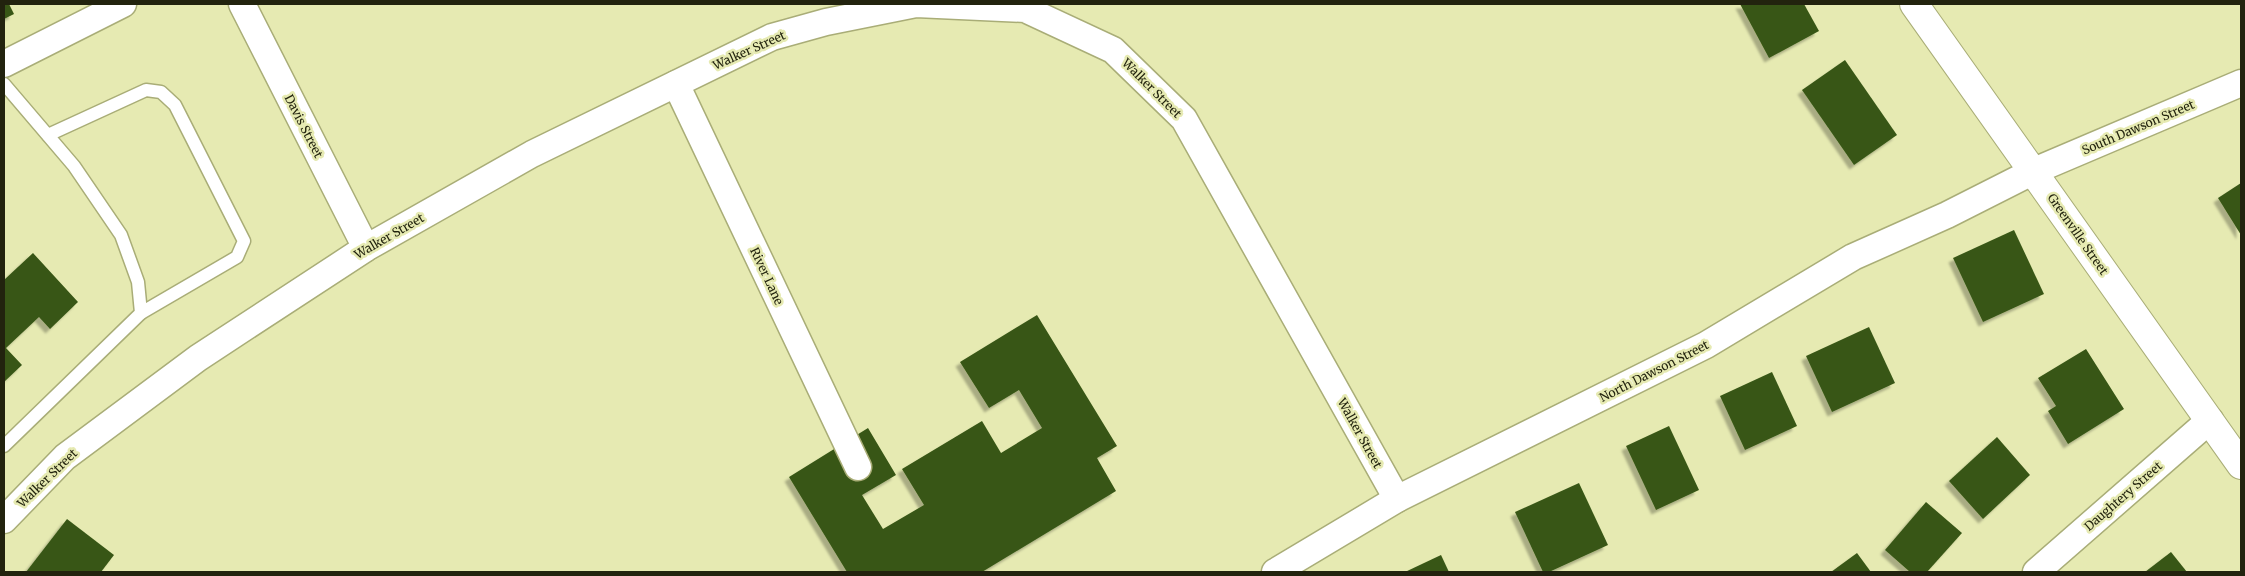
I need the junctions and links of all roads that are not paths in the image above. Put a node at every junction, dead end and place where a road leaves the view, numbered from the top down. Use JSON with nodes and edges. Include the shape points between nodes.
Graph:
{"nodes":[{"id":1,"x":124,"y":4,"type":"edge"},
{"id":2,"x":242,"y":4,"type":"edge"},
{"id":3,"x":1914,"y":4,"type":"edge"},
{"id":4,"x":4,"y":64,"type":"edge"},
{"id":5,"x":2241,"y":82,"type":"edge"},
{"id":6,"x":4,"y":84,"type":"edge"},
{"id":7,"x":676,"y":84,"type":"junction"},
{"id":8,"x":48,"y":135,"type":"junction"},
{"id":9,"x":2034,"y":171,"type":"junction"},
{"id":10,"x":366,"y":248,"type":"junction"},
{"id":11,"x":141,"y":313,"type":"junction"},
{"id":12,"x":2210,"y":420,"type":"junction"},
{"id":13,"x":4,"y":446,"type":"edge"},
{"id":14,"x":2241,"y":464,"type":"edge"},
{"id":15,"x":858,"y":467,"type":"dead end"},
{"id":16,"x":1397,"y":499,"type":"junction"},
{"id":17,"x":4,"y":520,"type":"edge"},
{"id":18,"x":1276,"y":572,"type":"edge"},
{"id":19,"x":2036,"y":572,"type":"edge"}],
"edges":[{"from":1,"to":4,"type":"street"},
{"from":2,"to":10,"type":"street","name":"Davis Street"},
{"from":3,"to":9,"type":"street","name":"Greenville Street"},
{"from":5,"to":9,"type":"street","name":"South Dawson Street"},
{"from":6,"to":8,"type":"lane"},
{"from":7,"to":10,"type":"street","name":"Walker Street","via":[[532,154]]},
{"from":7,"to":15,"type":"street","name":"River Lane"},
{"from":7,"to":16,"type":"street","name":"Walker Street","via":[[772,37],[826,22],[916,4],[1024,9],[1113,50],[1184,119]]},
{"from":8,"to":11,"type":"lane","via":[[74,166],[121,235],[138,282]]},
{"from":8,"to":11,"type":"lane","via":[[146,90],[162,92],[175,105],[244,241],[237,257]]},
{"from":9,"to":12,"type":"street","name":"Greenville Street"},
{"from":9,"to":16,"type":"street","name":"North Dawson Street","via":[[1853,256],[1706,345]]},
{"from":10,"to":17,"type":"street","name":"Walker Street","via":[[198,358],[73,451]]},
{"from":11,"to":13,"type":"lane"},
{"from":12,"to":14,"type":"street","name":"Greenville Street"},
{"from":12,"to":19,"type":"street","name":"Daughtery Street"},
{"from":16,"to":18,"type":"street","name":"North Dawson Street"}]}
